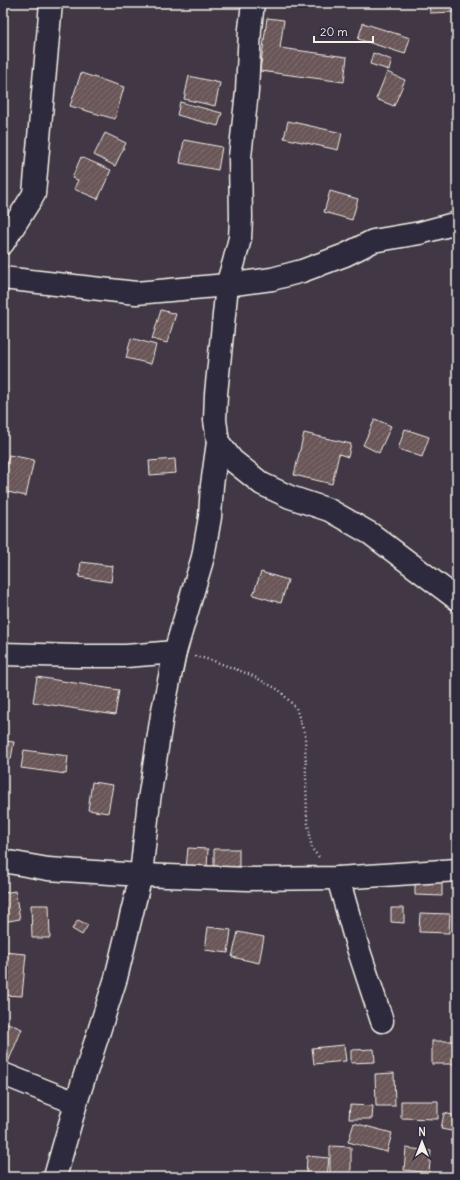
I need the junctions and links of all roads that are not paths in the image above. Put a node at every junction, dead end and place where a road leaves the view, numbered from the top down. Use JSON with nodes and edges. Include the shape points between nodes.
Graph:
{"nodes":[{"id":1,"x":51,"y":3,"type":"edge"},
{"id":2,"x":253,"y":3,"type":"edge"},
{"id":3,"x":457,"y":222,"type":"edge"},
{"id":4,"x":3,"y":243,"type":"edge"},
{"id":5,"x":3,"y":278,"type":"edge"},
{"id":6,"x":227,"y":285,"type":"junction"},
{"id":7,"x":218,"y":442,"type":"junction"},
{"id":8,"x":457,"y":599,"type":"edge"},
{"id":9,"x":175,"y":652,"type":"junction"},
{"id":10,"x":3,"y":654,"type":"edge"},
{"id":11,"x":3,"y":861,"type":"edge"},
{"id":12,"x":457,"y":870,"type":"edge"},
{"id":13,"x":141,"y":875,"type":"junction"},
{"id":14,"x":338,"y":878,"type":"junction"},
{"id":15,"x":382,"y":1021,"type":"dead end"},
{"id":16,"x":3,"y":1074,"type":"edge"},
{"id":17,"x":76,"y":1103,"type":"junction"},
{"id":18,"x":55,"y":1177,"type":"edge"}],
"edges":[{"from":1,"to":4,"type":"street","via":[[34,194]]},
{"from":2,"to":6,"type":"street","via":[[240,157],[240,238]]},
{"from":3,"to":6,"type":"street","via":[[420,233],[373,241],[302,271],[272,279]]},
{"from":5,"to":6,"type":"street","via":[[136,293]]},
{"from":6,"to":7,"type":"street","via":[[216,394],[215,420]]},
{"from":7,"to":8,"type":"street","via":[[232,460],[262,484],[329,510],[365,531]]},
{"from":7,"to":9,"type":"street","via":[[203,557]]},
{"from":9,"to":10,"type":"street","via":[[126,656]]},
{"from":9,"to":13,"type":"street","via":[[149,800]]},
{"from":11,"to":13,"type":"street","via":[[48,869]]},
{"from":12,"to":14,"type":"street"},
{"from":13,"to":14,"type":"street","via":[[248,879]]},
{"from":13,"to":17,"type":"street","via":[[116,978]]},
{"from":14,"to":15,"type":"street"},
{"from":16,"to":17,"type":"street"},
{"from":17,"to":18,"type":"street"}]}
